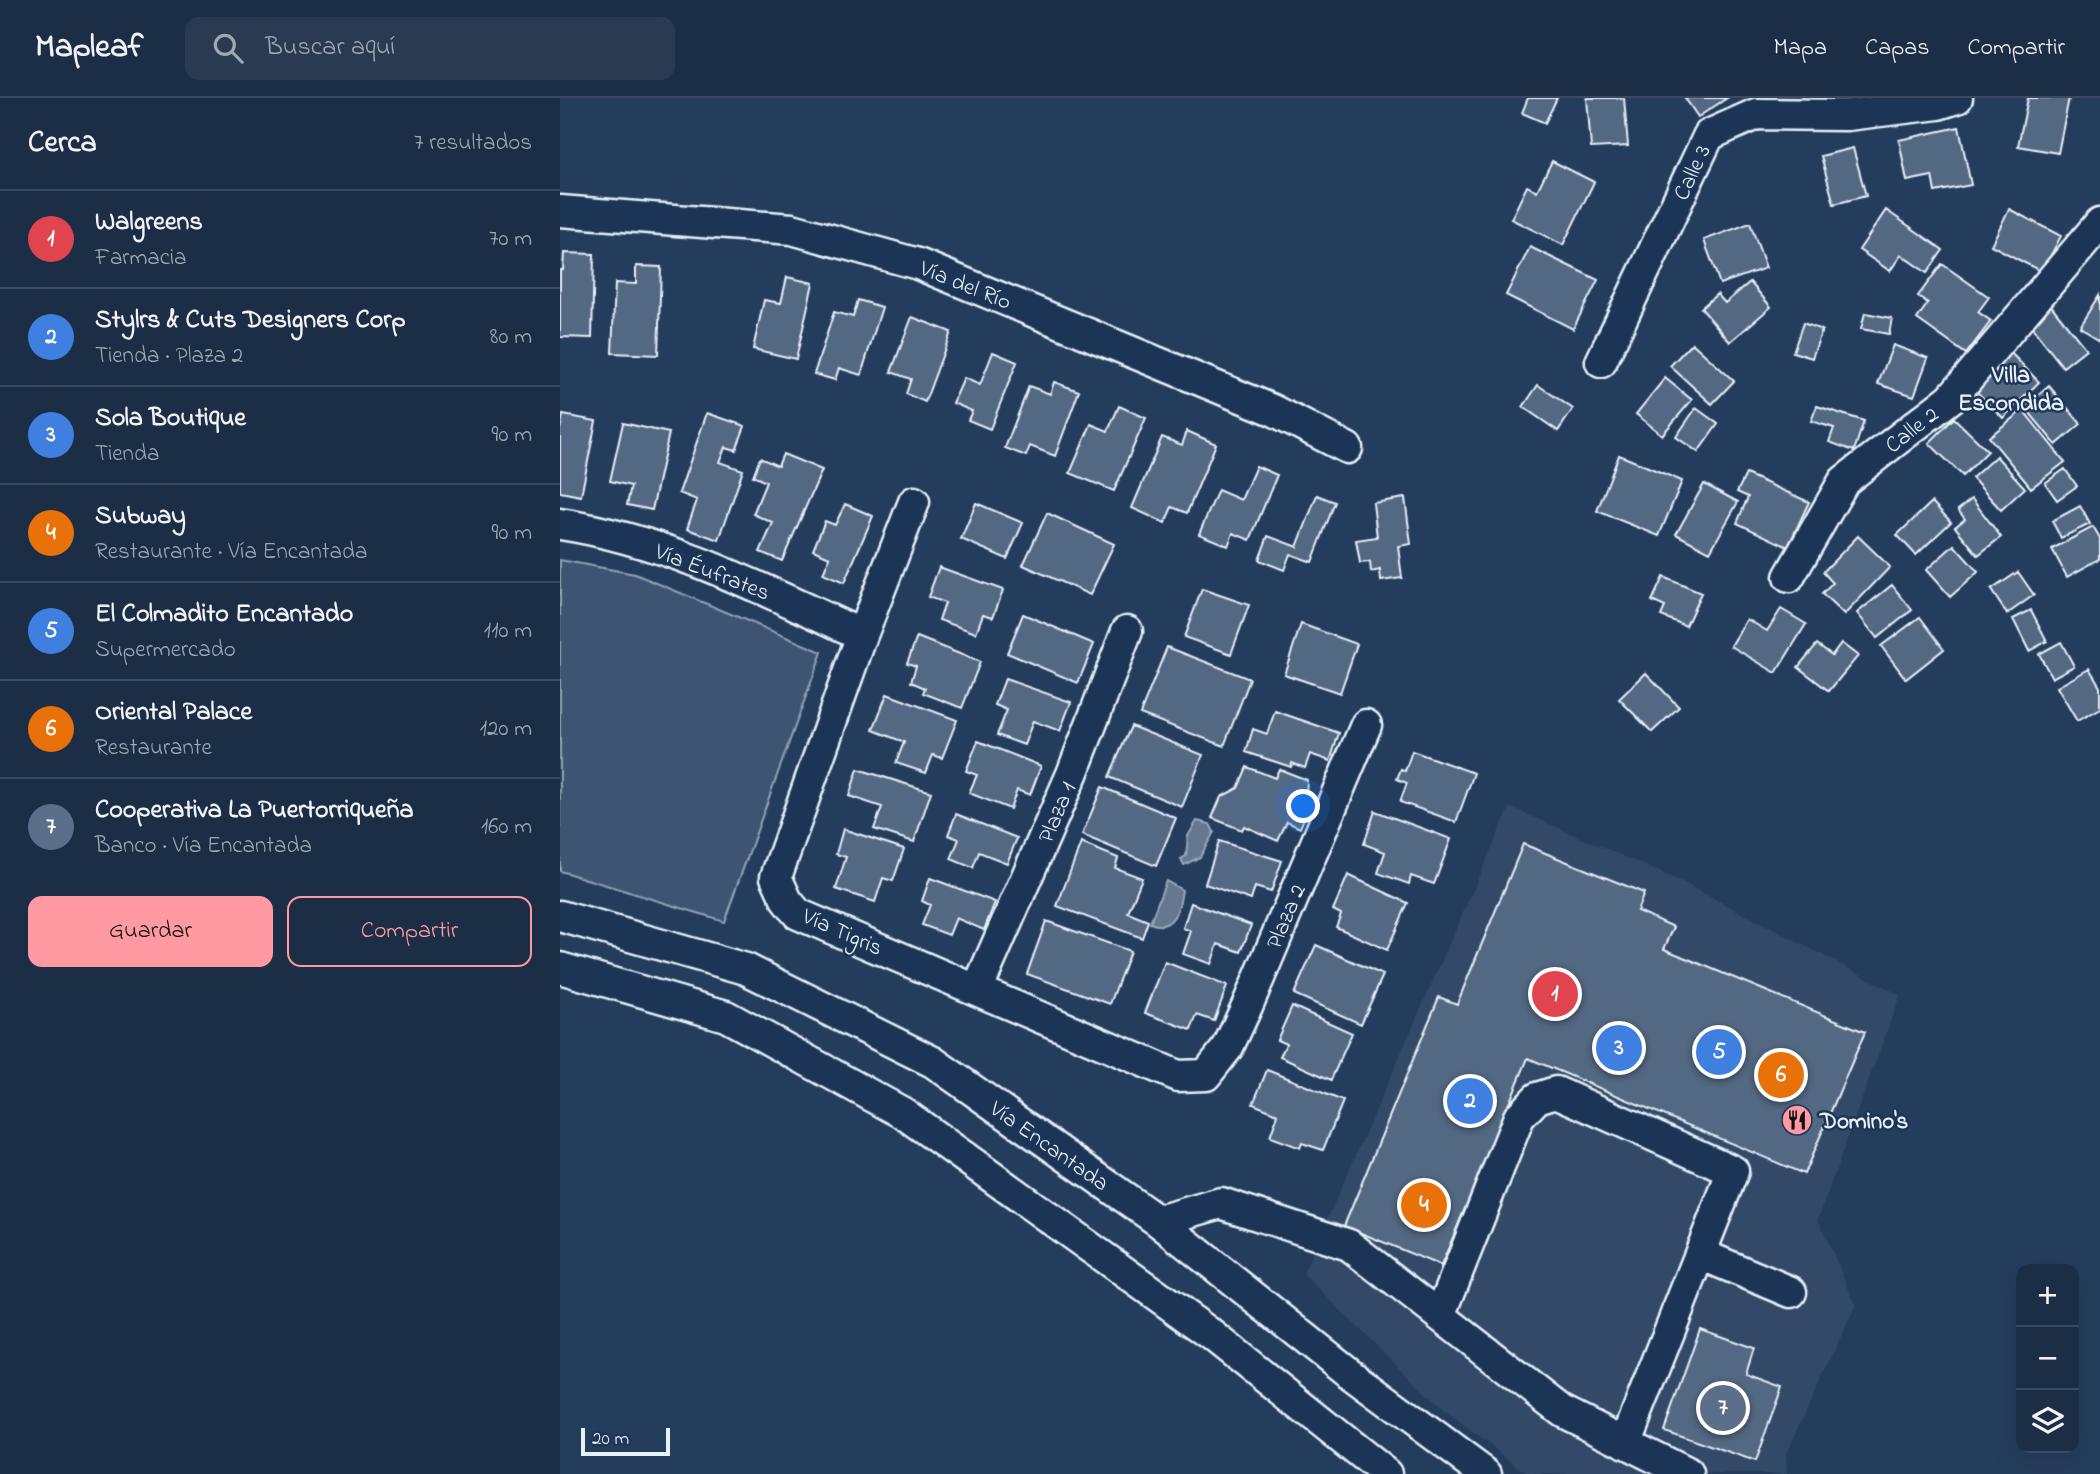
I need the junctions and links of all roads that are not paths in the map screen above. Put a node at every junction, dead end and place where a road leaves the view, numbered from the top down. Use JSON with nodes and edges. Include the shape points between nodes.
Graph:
{"nodes":[{"id":1,"x":1957,"y":98,"type":"edge"},
{"id":2,"x":560,"y":211,"type":"edge"},
{"id":3,"x":2100,"y":223,"type":"edge"},
{"id":4,"x":1601,"y":362,"type":"dead end"},
{"id":5,"x":1347,"y":448,"type":"dead end"},
{"id":6,"x":914,"y":502,"type":"dead end"},
{"id":7,"x":560,"y":524,"type":"edge"},
{"id":8,"x":1789,"y":577,"type":"dead end"},
{"id":9,"x":1127,"y":631,"type":"dead end"},
{"id":10,"x":862,"y":635,"type":"junction"},
{"id":11,"x":1366,"y":725,"type":"dead end"},
{"id":12,"x":560,"y":916,"type":"edge"},
{"id":13,"x":560,"y":968,"type":"edge"},
{"id":14,"x":977,"y":990,"type":"junction"},
{"id":15,"x":1178,"y":1076,"type":"joint"},
{"id":16,"x":1158,"y":1221,"type":"junction"},
{"id":17,"x":1700,"y":1254,"type":"junction"},
{"id":18,"x":1791,"y":1292,"type":"dead end"},
{"id":19,"x":1440,"y":1316,"type":"junction"},
{"id":20,"x":1625,"y":1443,"type":"junction"},
{"id":21,"x":1385,"y":1474,"type":"edge"},
{"id":22,"x":1486,"y":1474,"type":"edge"},
{"id":23,"x":1688,"y":1474,"type":"edge"}],
"edges":[{"from":1,"to":4,"type":"street","name":"Calle 3","via":[[1847,115],[1756,114],[1709,135]]},
{"from":2,"to":5,"type":"street","name":"Vía del Río","via":[[792,229],[918,264],[1273,410]]},
{"from":3,"to":8,"type":"street","name":"Calle 2","via":[[1951,398],[1844,481]]},
{"from":6,"to":10,"type":"street","name":"Vía Tigris"},
{"from":7,"to":10,"type":"street","name":"Vía Éufrates","via":[[603,530],[726,572]]},
{"from":9,"to":14,"type":"street","name":"Plaza 1","via":[[1072,774]]},
{"from":10,"to":14,"type":"street","name":"Vía Tigris","via":[[776,877],[786,901],[798,914]]},
{"from":11,"to":15,"type":"street","name":"Plaza 2","via":[[1228,1047],[1206,1075]]},
{"from":12,"to":16,"type":"street","name":"Vía Encantada","via":[[746,969],[933,1062]]},
{"from":13,"to":21,"type":"street","via":[[726,1016],[904,1113],[1212,1335]]},
{"from":14,"to":15,"type":"street","name":"Vía Tigris"},
{"from":16,"to":19,"type":"street","via":[[1221,1203],[1349,1245]]},
{"from":16,"to":22,"type":"street","name":"Vía Encantada","via":[[1348,1372]]},
{"from":17,"to":18,"type":"street"},
{"from":17,"to":19,"type":"street","via":[[1733,1171],[1556,1092],[1537,1098],[1519,1117]]},
{"from":17,"to":20,"type":"street"},
{"from":19,"to":20,"type":"street","via":[[1562,1411]]},
{"from":20,"to":23,"type":"street"}]}
